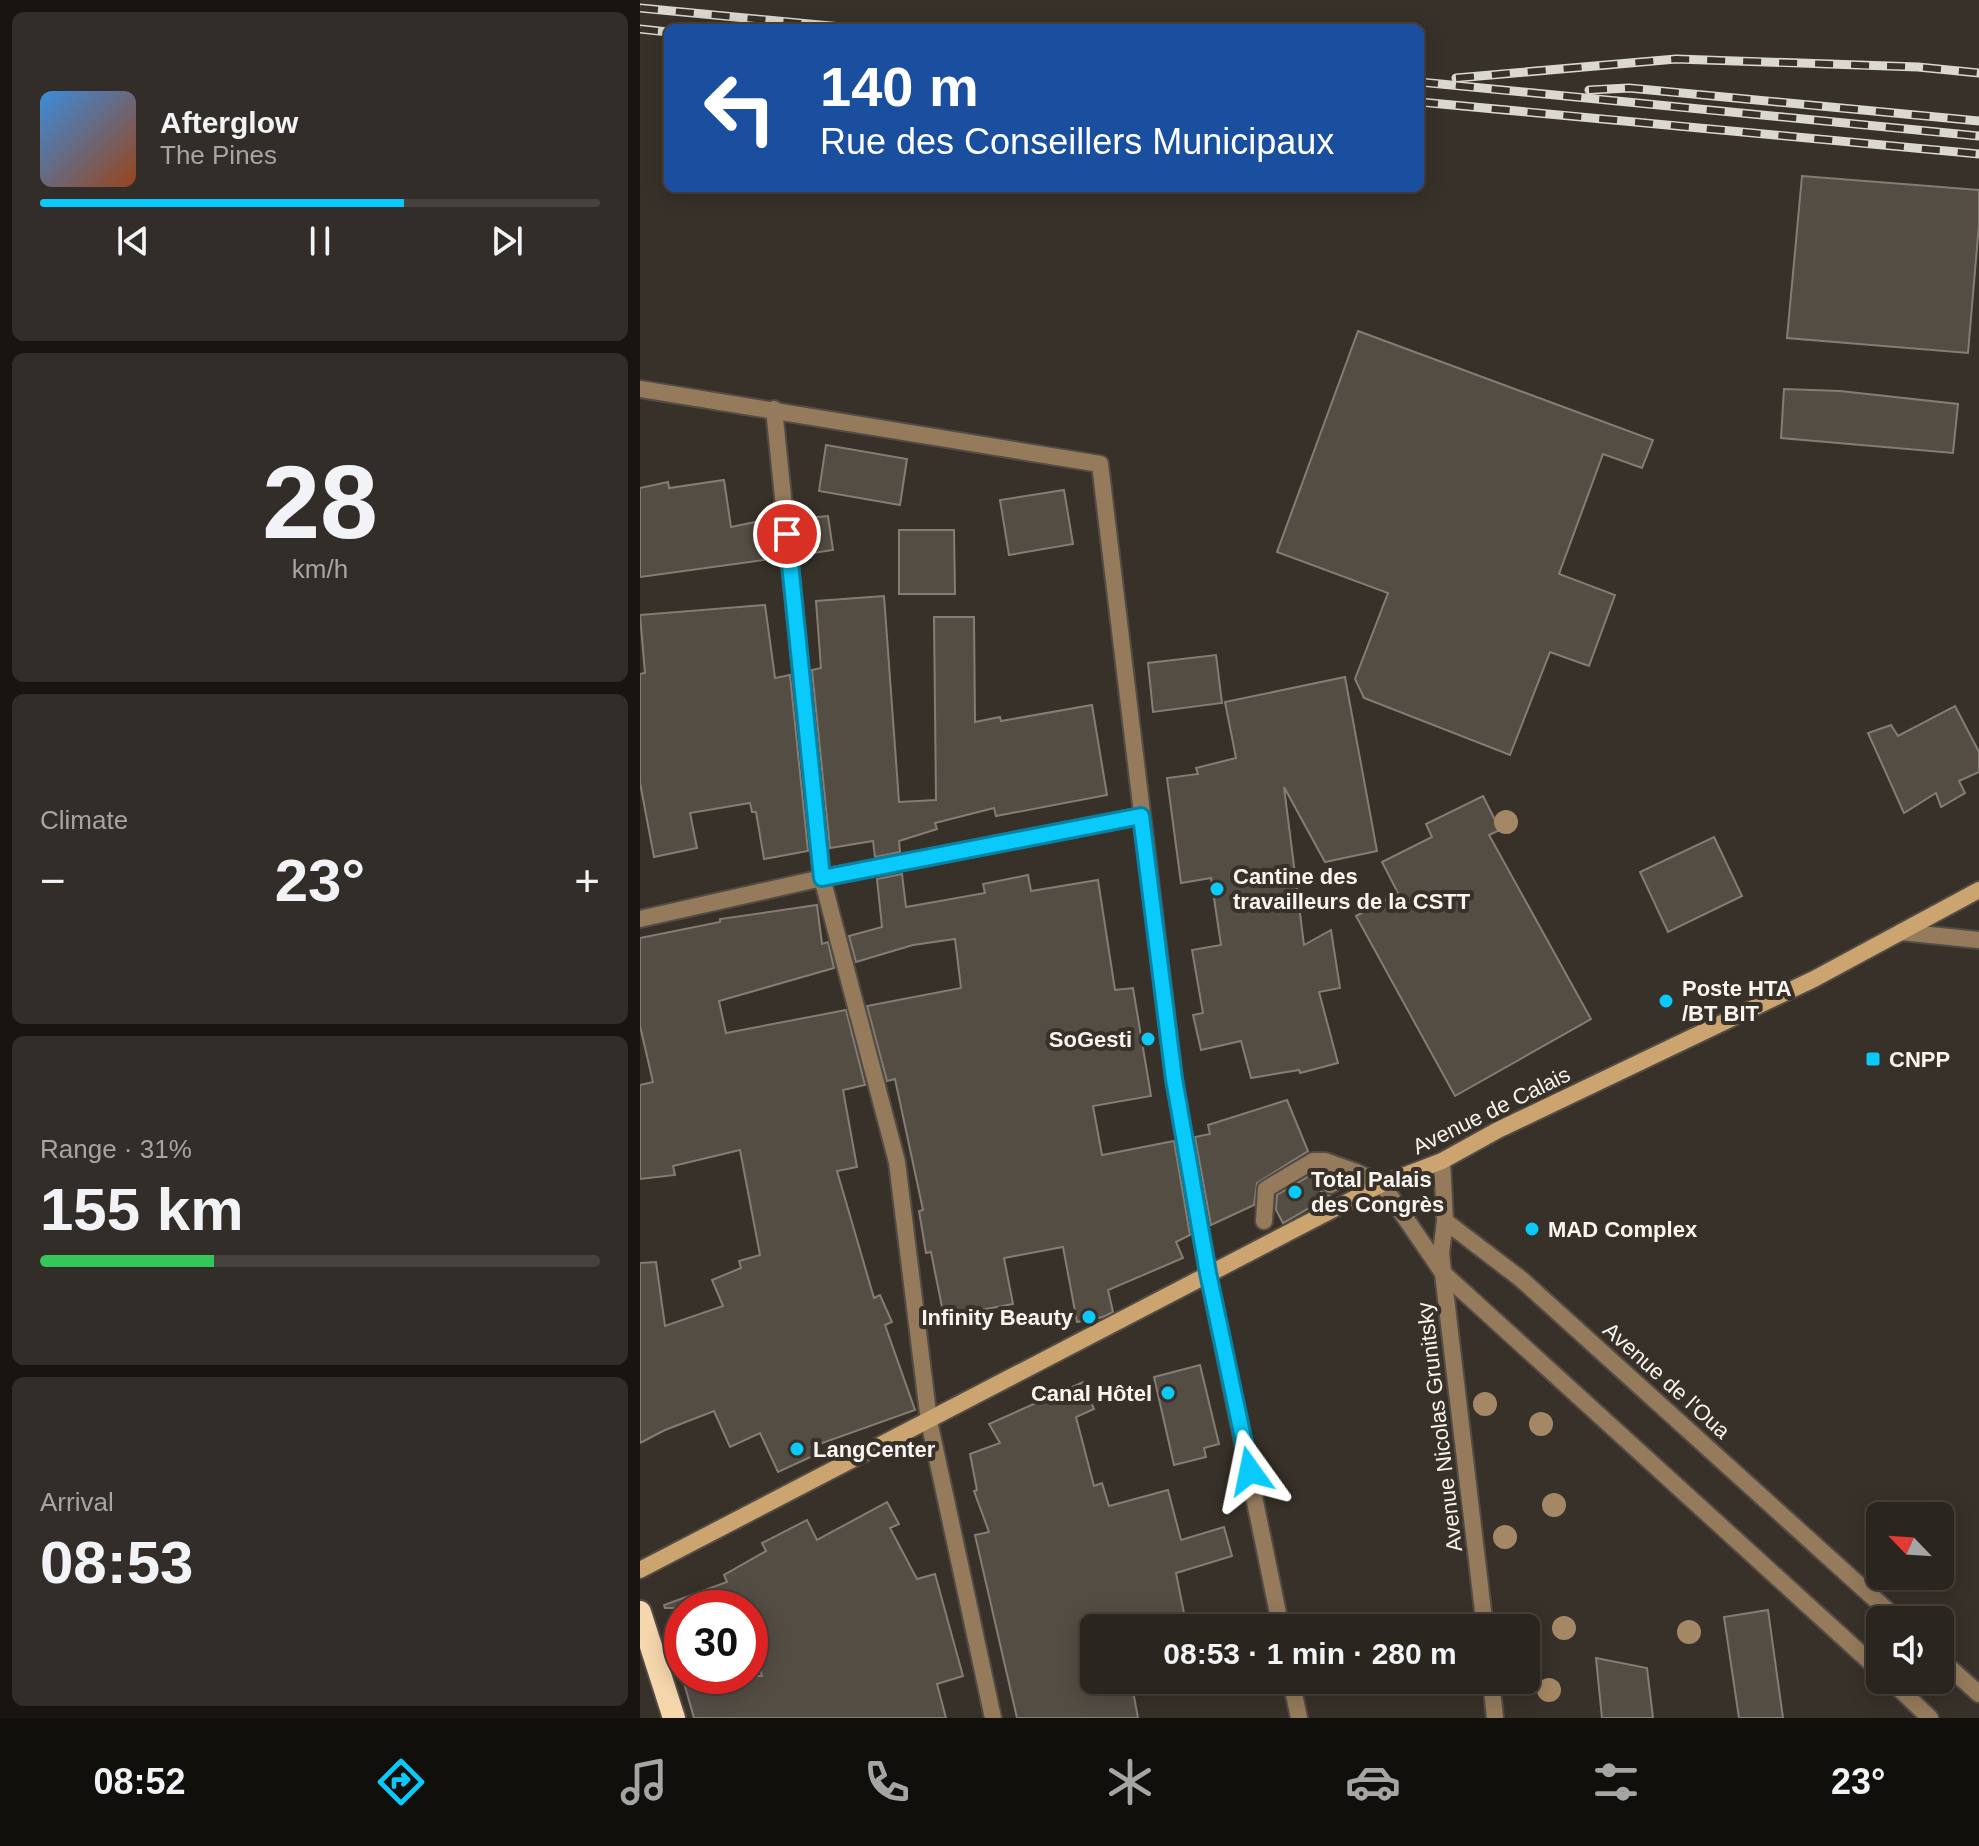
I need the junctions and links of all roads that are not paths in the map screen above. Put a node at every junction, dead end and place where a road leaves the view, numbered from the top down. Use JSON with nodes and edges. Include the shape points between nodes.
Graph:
{"nodes":[{"id":1,"x":640,"y":389,"type":"edge"},
{"id":2,"x":774,"y":409,"type":"junction"},
{"id":3,"x":1141,"y":816,"type":"junction"},
{"id":4,"x":822,"y":878,"type":"junction"},
{"id":5,"x":1979,"y":890,"type":"edge"},
{"id":6,"x":640,"y":919,"type":"edge"},
{"id":7,"x":1901,"y":932,"type":"junction"},
{"id":8,"x":1979,"y":940,"type":"edge"},
{"id":9,"x":1442,"y":1161,"type":"junction"},
{"id":10,"x":1369,"y":1177,"type":"junction"},
{"id":11,"x":1330,"y":1185,"type":"dead end"},
{"id":12,"x":1445,"y":1221,"type":"junction"},
{"id":13,"x":1268,"y":1243,"type":"junction"},
{"id":14,"x":1208,"y":1273,"type":"junction"},
{"id":15,"x":1443,"y":1273,"type":"junction"},
{"id":16,"x":929,"y":1421,"type":"junction"},
{"id":17,"x":640,"y":1570,"type":"edge"},
{"id":18,"x":1883,"y":1606,"type":"edge"},
{"id":19,"x":640,"y":1612,"type":"edge"},
{"id":20,"x":1278,"y":1614,"type":"edge"},
{"id":21,"x":1483,"y":1614,"type":"edge"},
{"id":22,"x":1866,"y":1658,"type":"edge"},
{"id":23,"x":1954,"y":1672,"type":"edge"},
{"id":24,"x":1294,"y":1694,"type":"edge"},
{"id":25,"x":1492,"y":1694,"type":"edge"},
{"id":26,"x":1905,"y":1694,"type":"edge"},
{"id":27,"x":1979,"y":1694,"type":"edge"},
{"id":28,"x":674,"y":1718,"type":"edge"},
{"id":29,"x":993,"y":1718,"type":"edge"},
{"id":30,"x":1299,"y":1718,"type":"edge"},
{"id":31,"x":1495,"y":1718,"type":"edge"},
{"id":32,"x":1930,"y":1718,"type":"edge"}],
"edges":[{"from":1,"to":2,"type":"street"},
{"from":2,"to":3,"type":"street","via":[[1100,464]]},
{"from":2,"to":4,"type":"street"},
{"from":3,"to":4,"type":"street"},
{"from":3,"to":14,"type":"street","via":[[1174,1079]]},
{"from":4,"to":6,"type":"street"},
{"from":4,"to":16,"type":"street","via":[[897,1162]]},
{"from":5,"to":7,"type":"main road","name":"Avenue de Calais"},
{"from":7,"to":8,"type":"street"},
{"from":7,"to":9,"type":"main road","name":"Avenue de Calais"},
{"from":9,"to":10,"type":"main road","name":"Avenue de Calais"},
{"from":9,"to":12,"type":"street"},
{"from":10,"to":11,"type":"street"},
{"from":10,"to":13,"type":"main road","name":"Avenue de Calais"},
{"from":10,"to":13,"type":"street","via":[[1313,1161],[1266,1189]]},
{"from":10,"to":15,"type":"street"},
{"from":12,"to":15,"type":"street","name":"Avenue Nicolas Grunitsky"},
{"from":12,"to":18,"type":"street","name":"Avenue de l'Oua","via":[[1521,1279]]},
{"from":13,"to":14,"type":"main road","name":"Avenue de Calais"},
{"from":14,"to":16,"type":"main road","name":"Avenue de Calais"},
{"from":14,"to":20,"type":"street"},
{"from":15,"to":21,"type":"street","name":"Avenue Nicolas Grunitsky"},
{"from":15,"to":22,"type":"street"},
{"from":16,"to":17,"type":"main road","name":"Avenue de Calais"},
{"from":16,"to":29,"type":"street"},
{"from":19,"to":28,"type":"highway"},
{"from":23,"to":27,"type":"street"},
{"from":24,"to":30,"type":"street"},
{"from":25,"to":31,"type":"street"},
{"from":26,"to":32,"type":"street"}]}
